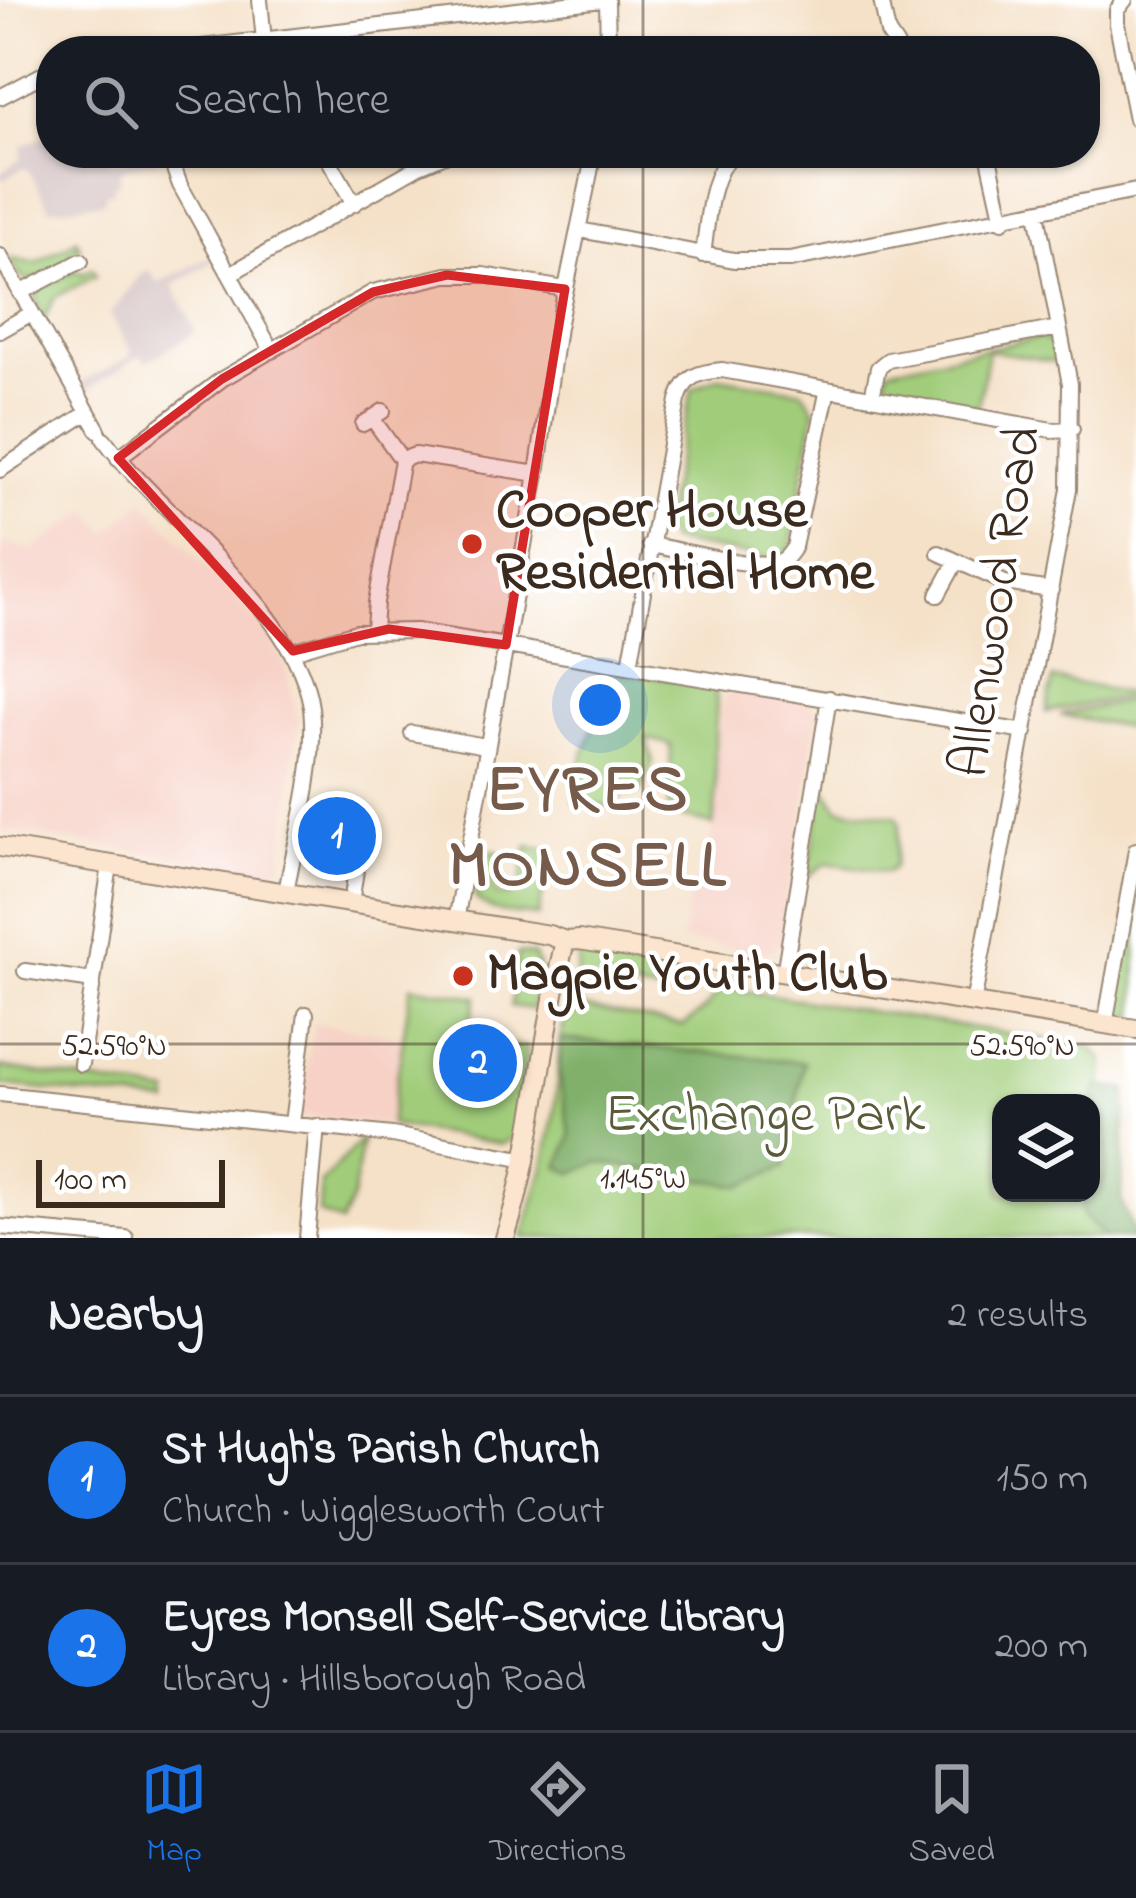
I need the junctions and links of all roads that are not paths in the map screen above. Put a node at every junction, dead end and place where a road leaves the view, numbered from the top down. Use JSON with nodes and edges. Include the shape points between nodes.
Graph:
{"nodes":[{"id":1,"x":260,"y":0,"type":"edge"},
{"id":2,"x":605,"y":0,"type":"edge"},
{"id":3,"x":881,"y":0,"type":"edge"},
{"id":4,"x":1124,"y":0,"type":"edge"},
{"id":5,"x":264,"y":36,"type":"edge"},
{"id":6,"x":306,"y":36,"type":"edge"},
{"id":7,"x":607,"y":36,"type":"edge"},
{"id":8,"x":890,"y":36,"type":"edge"},
{"id":9,"x":36,"y":78,"type":"edge"},
{"id":10,"x":0,"y":97,"type":"edge"},
{"id":11,"x":1136,"y":119,"type":"edge"},
{"id":12,"x":173,"y":168,"type":"edge"},
{"id":13,"x":334,"y":168,"type":"edge"},
{"id":14,"x":416,"y":168,"type":"edge"},
{"id":15,"x":591,"y":168,"type":"edge"},
{"id":16,"x":720,"y":168,"type":"edge"},
{"id":17,"x":991,"y":168,"type":"edge"},
{"id":18,"x":1136,"y":191,"type":"edge"},
{"id":19,"x":354,"y":204,"type":"junction"},
{"id":20,"x":1037,"y":213,"type":"junction"},
{"id":21,"x":1003,"y":221,"type":"junction"},
{"id":22,"x":580,"y":230,"type":"junction"},
{"id":23,"x":703,"y":255,"type":"junction"},
{"id":24,"x":0,"y":256,"type":"edge"},
{"id":25,"x":81,"y":261,"type":"dead end"},
{"id":26,"x":230,"y":274,"type":"junction"},
{"id":27,"x":5,"y":277,"type":"edge"},
{"id":28,"x":565,"y":289,"type":"junction"},
{"id":29,"x":20,"y":292,"type":"junction"},
{"id":30,"x":32,"y":313,"type":"junction"},
{"id":31,"x":1059,"y":328,"type":"junction"},
{"id":32,"x":0,"y":331,"type":"edge"},
{"id":33,"x":272,"y":350,"type":"junction"},
{"id":34,"x":828,"y":389,"type":"junction"},
{"id":35,"x":872,"y":397,"type":"junction"},
{"id":36,"x":87,"y":413,"type":"junction"},
{"id":37,"x":373,"y":418,"type":"dead end"},
{"id":38,"x":1072,"y":429,"type":"junction"},
{"id":39,"x":118,"y":458,"type":"junction"},
{"id":40,"x":402,"y":460,"type":"junction"},
{"id":41,"x":0,"y":470,"type":"edge"},
{"id":42,"x":537,"y":474,"type":"junction"},
{"id":43,"x":650,"y":545,"type":"junction"},
{"id":44,"x":939,"y":553,"type":"dead end"},
{"id":45,"x":956,"y":562,"type":"junction"},
{"id":46,"x":1052,"y":590,"type":"junction"},
{"id":47,"x":938,"y":596,"type":"dead end"},
{"id":48,"x":374,"y":629,"type":"junction"},
{"id":49,"x":506,"y":645,"type":"junction"},
{"id":50,"x":293,"y":651,"type":"junction"},
{"id":51,"x":630,"y":665,"type":"junction"},
{"id":52,"x":829,"y":698,"type":"junction"},
{"id":53,"x":1025,"y":732,"type":"junction"},
{"id":54,"x":412,"y":733,"type":"dead end"},
{"id":55,"x":486,"y":746,"type":"junction"},
{"id":56,"x":361,"y":838,"type":"dead end"},
{"id":57,"x":0,"y":847,"type":"edge"},
{"id":58,"x":1136,"y":850,"type":"edge"},
{"id":59,"x":110,"y":865,"type":"junction"},
{"id":60,"x":286,"y":892,"type":"junction"},
{"id":61,"x":351,"y":903,"type":"junction"},
{"id":62,"x":456,"y":921,"type":"junction"},
{"id":63,"x":565,"y":941,"type":"junction"},
{"id":64,"x":25,"y":971,"type":"dead end"},
{"id":65,"x":784,"y":974,"type":"junction"},
{"id":66,"x":93,"y":981,"type":"junction"},
{"id":67,"x":973,"y":1004,"type":"junction"},
{"id":68,"x":306,"y":1014,"type":"dead end"},
{"id":69,"x":1105,"y":1024,"type":"junction"},
{"id":70,"x":1136,"y":1029,"type":"edge"},
{"id":71,"x":81,"y":1064,"type":"dead end"},
{"id":72,"x":0,"y":1094,"type":"edge"},
{"id":73,"x":292,"y":1123,"type":"junction"},
{"id":74,"x":316,"y":1126,"type":"junction"},
{"id":75,"x":527,"y":1160,"type":"junction"},
{"id":76,"x":0,"y":1227,"type":"edge"},
{"id":77,"x":126,"y":1238,"type":"edge"},
{"id":78,"x":307,"y":1238,"type":"edge"},
{"id":79,"x":505,"y":1238,"type":"edge"}],
"edges":[{"from":1,"to":5,"type":"street"},
{"from":2,"to":6,"type":"street"},
{"from":2,"to":7,"type":"street"},
{"from":3,"to":8,"type":"street"},
{"from":4,"to":11,"type":"street","via":[[1117,24]]},
{"from":9,"to":10,"type":"street"},
{"from":12,"to":26,"type":"street"},
{"from":13,"to":19,"type":"street"},
{"from":14,"to":19,"type":"street"},
{"from":15,"to":22,"type":"street"},
{"from":16,"to":23,"type":"street"},
{"from":17,"to":21,"type":"street"},
{"from":18,"to":20,"type":"street"},
{"from":19,"to":26,"type":"street"},
{"from":20,"to":21,"type":"street"},
{"from":20,"to":31,"type":"street","name":"Allenwood Road"},
{"from":21,"to":23,"type":"street","via":[[790,260]]},
{"from":22,"to":23,"type":"street"},
{"from":22,"to":28,"type":"street"},
{"from":24,"to":27,"type":"street"},
{"from":25,"to":29,"type":"street"},
{"from":26,"to":33,"type":"street"},
{"from":27,"to":29,"type":"street"},
{"from":28,"to":33,"type":"street","via":[[483,275],[411,280],[373,292]]},
{"from":28,"to":42,"type":"street"},
{"from":29,"to":30,"type":"street"},
{"from":30,"to":32,"type":"street"},
{"from":30,"to":36,"type":"street"},
{"from":31,"to":35,"type":"street","via":[[889,360],[878,368]]},
{"from":31,"to":38,"type":"street","name":"Allenwood Road"},
{"from":33,"to":39,"type":"street"},
{"from":34,"to":35,"type":"street"},
{"from":34,"to":43,"type":"street","via":[[786,559],[752,562]]},
{"from":34,"to":43,"type":"street","via":[[722,370],[692,375],[678,400]]},
{"from":35,"to":38,"type":"street"},
{"from":36,"to":39,"type":"street"},
{"from":36,"to":41,"type":"street"},
{"from":37,"to":40,"type":"street"},
{"from":38,"to":46,"type":"street","name":"Allenwood Road"},
{"from":39,"to":50,"type":"street"},
{"from":40,"to":42,"type":"street","via":[[415,455]]},
{"from":40,"to":48,"type":"street"},
{"from":42,"to":49,"type":"street"},
{"from":43,"to":51,"type":"street"},
{"from":44,"to":45,"type":"street"},
{"from":45,"to":46,"type":"street","via":[[1005,583]]},
{"from":45,"to":47,"type":"street"},
{"from":46,"to":53,"type":"street","name":"Allenwood Road"},
{"from":48,"to":49,"type":"street"},
{"from":48,"to":50,"type":"street"},
{"from":49,"to":51,"type":"street"},
{"from":49,"to":55,"type":"street"},
{"from":50,"to":60,"type":"street","via":[[313,718]]},
{"from":51,"to":52,"type":"street"},
{"from":52,"to":53,"type":"street"},
{"from":52,"to":65,"type":"street"},
{"from":53,"to":67,"type":"street","name":"Allenwood Road"},
{"from":54,"to":55,"type":"street"},
{"from":55,"to":62,"type":"street"},
{"from":56,"to":61,"type":"street"},
{"from":57,"to":59,"type":"street"},
{"from":58,"to":69,"type":"street"},
{"from":59,"to":60,"type":"street"},
{"from":59,"to":66,"type":"street"},
{"from":60,"to":61,"type":"street"},
{"from":61,"to":62,"type":"street"},
{"from":62,"to":63,"type":"street"},
{"from":63,"to":65,"type":"street"},
{"from":63,"to":75,"type":"street"},
{"from":64,"to":66,"type":"street"},
{"from":65,"to":67,"type":"street"},
{"from":66,"to":71,"type":"street"},
{"from":67,"to":69,"type":"street"},
{"from":68,"to":73,"type":"street"},
{"from":69,"to":70,"type":"street"},
{"from":72,"to":73,"type":"street"},
{"from":73,"to":74,"type":"street"},
{"from":74,"to":75,"type":"street"},
{"from":74,"to":78,"type":"street"},
{"from":75,"to":79,"type":"street"},
{"from":76,"to":77,"type":"street"}]}
